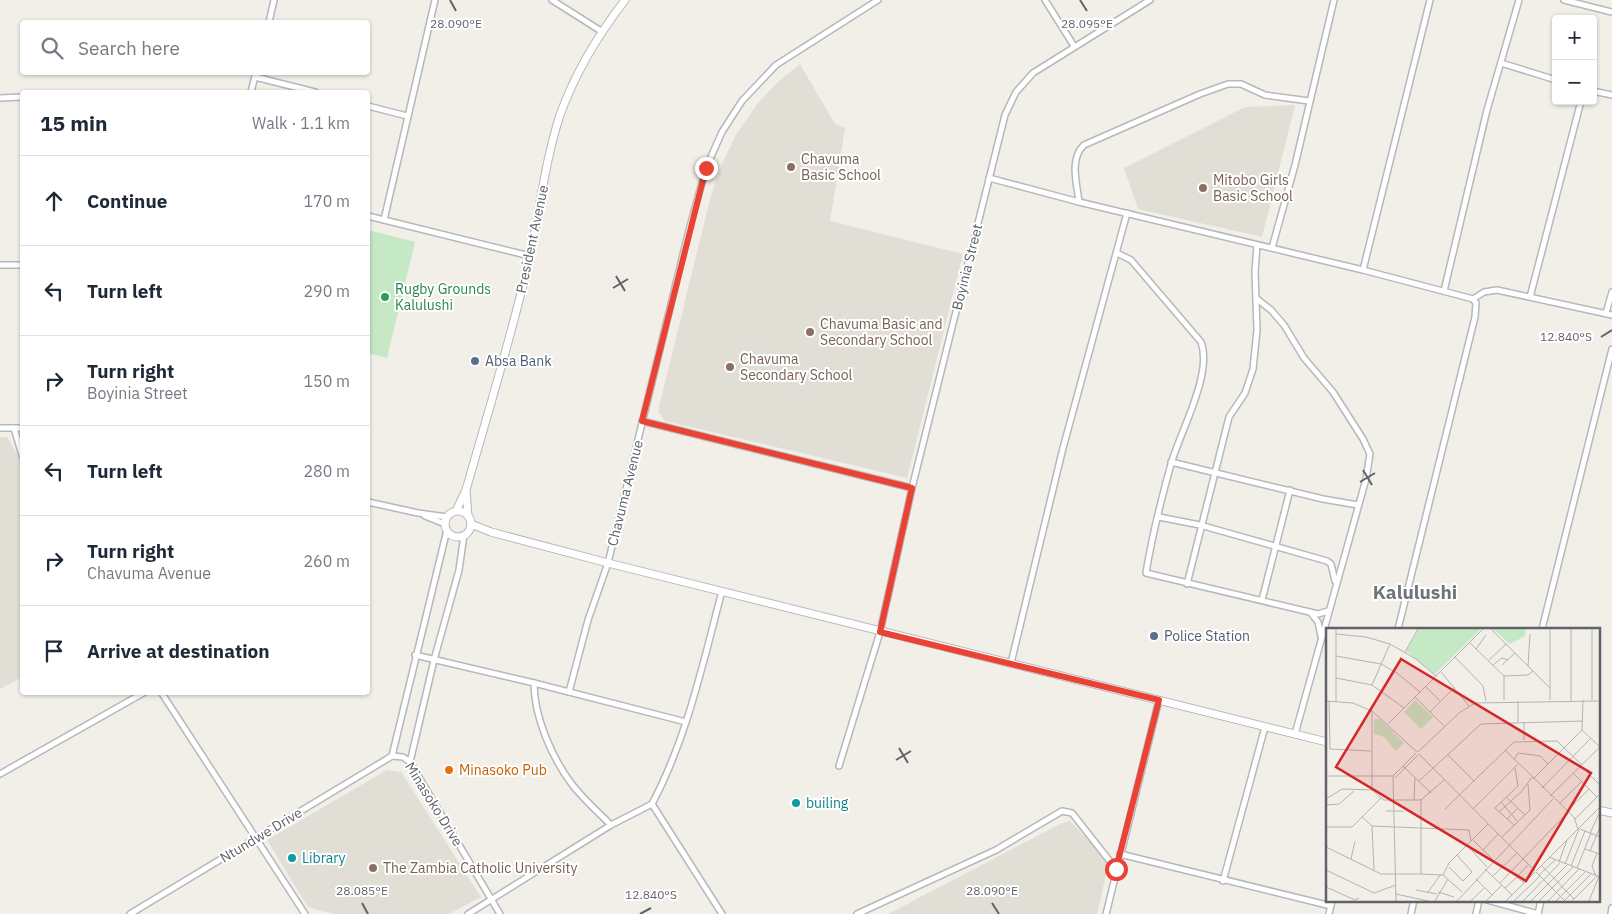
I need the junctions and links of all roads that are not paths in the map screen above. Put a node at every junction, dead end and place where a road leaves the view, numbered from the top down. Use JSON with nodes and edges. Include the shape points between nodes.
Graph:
{"nodes":[{"id":1,"x":274,"y":0,"type":"edge"},
{"id":2,"x":435,"y":0,"type":"edge"},
{"id":3,"x":552,"y":0,"type":"edge"},
{"id":4,"x":625,"y":0,"type":"edge"},
{"id":5,"x":878,"y":0,"type":"edge"},
{"id":6,"x":1045,"y":0,"type":"edge"},
{"id":7,"x":1150,"y":0,"type":"edge"},
{"id":8,"x":1334,"y":0,"type":"edge"},
{"id":9,"x":1430,"y":0,"type":"edge"},
{"id":10,"x":1519,"y":0,"type":"edge"},
{"id":11,"x":1564,"y":0,"type":"edge"},
{"id":12,"x":1612,"y":12,"type":"edge"},
{"id":13,"x":269,"y":20,"type":"edge"},
{"id":14,"x":601,"y":31,"type":"junction"},
{"id":15,"x":1074,"y":46,"type":"junction"},
{"id":16,"x":1501,"y":63,"type":"junction"},
{"id":17,"x":256,"y":75,"type":"edge"},
{"id":18,"x":1552,"y":79,"type":"edge"},
{"id":19,"x":252,"y":90,"type":"edge"},
{"id":20,"x":308,"y":90,"type":"edge"},
{"id":21,"x":1597,"y":92,"type":"edge"},
{"id":22,"x":1612,"y":95,"type":"edge"},
{"id":23,"x":20,"y":96,"type":"edge"},
{"id":24,"x":0,"y":98,"type":"edge"},
{"id":25,"x":1309,"y":101,"type":"junction"},
{"id":26,"x":1580,"y":105,"type":"edge"},
{"id":27,"x":370,"y":107,"type":"edge"},
{"id":28,"x":407,"y":116,"type":"junction"},
{"id":29,"x":989,"y":178,"type":"junction"},
{"id":30,"x":1079,"y":202,"type":"junction"},
{"id":31,"x":1126,"y":213,"type":"junction"},
{"id":32,"x":370,"y":216,"type":"edge"},
{"id":33,"x":384,"y":220,"type":"junction"},
{"id":34,"x":1257,"y":245,"type":"junction"},
{"id":35,"x":1272,"y":248,"type":"junction"},
{"id":36,"x":1117,"y":253,"type":"junction"},
{"id":37,"x":530,"y":256,"type":"junction"},
{"id":38,"x":0,"y":265,"type":"edge"},
{"id":39,"x":20,"y":265,"type":"edge"},
{"id":40,"x":1363,"y":270,"type":"junction"},
{"id":41,"x":1444,"y":291,"type":"junction"},
{"id":42,"x":1612,"y":292,"type":"edge"},
{"id":43,"x":1530,"y":297,"type":"junction"},
{"id":44,"x":1473,"y":298,"type":"junction"},
{"id":45,"x":1257,"y":299,"type":"junction"},
{"id":46,"x":1609,"y":314,"type":"edge"},
{"id":47,"x":1612,"y":349,"type":"edge"},
{"id":48,"x":642,"y":421,"type":"junction"},
{"id":49,"x":0,"y":428,"type":"edge"},
{"id":50,"x":14,"y":428,"type":"junction"},
{"id":51,"x":20,"y":428,"type":"edge"},
{"id":52,"x":20,"y":448,"type":"edge"},
{"id":53,"x":1171,"y":462,"type":"junction"},
{"id":54,"x":1214,"y":472,"type":"junction"},
{"id":55,"x":912,"y":488,"type":"junction"},
{"id":56,"x":466,"y":490,"type":"junction"},
{"id":57,"x":1290,"y":490,"type":"junction"},
{"id":58,"x":370,"y":502,"type":"edge"},
{"id":59,"x":1358,"y":504,"type":"junction"},
{"id":60,"x":456,"y":511,"type":"junction"},
{"id":61,"x":468,"y":516,"type":"junction"},
{"id":62,"x":1159,"y":517,"type":"junction"},
{"id":63,"x":446,"y":523,"type":"junction"},
{"id":64,"x":1200,"y":525,"type":"junction"},
{"id":65,"x":468,"y":530,"type":"junction"},
{"id":66,"x":1276,"y":547,"type":"junction"},
{"id":67,"x":608,"y":563,"type":"junction"},
{"id":68,"x":1187,"y":584,"type":"junction"},
{"id":69,"x":1336,"y":585,"type":"junction"},
{"id":70,"x":722,"y":591,"type":"junction"},
{"id":71,"x":1262,"y":600,"type":"junction"},
{"id":72,"x":1328,"y":611,"type":"junction"},
{"id":73,"x":1310,"y":612,"type":"junction"},
{"id":74,"x":1398,"y":628,"type":"edge"},
{"id":75,"x":1542,"y":628,"type":"edge"},
{"id":76,"x":880,"y":632,"type":"junction"},
{"id":77,"x":1322,"y":638,"type":"junction"},
{"id":78,"x":415,"y":656,"type":"junction"},
{"id":79,"x":434,"y":660,"type":"junction"},
{"id":80,"x":1011,"y":663,"type":"junction"},
{"id":81,"x":534,"y":683,"type":"junction"},
{"id":82,"x":569,"y":692,"type":"junction"},
{"id":83,"x":140,"y":695,"type":"edge"},
{"id":84,"x":163,"y":695,"type":"edge"},
{"id":85,"x":1159,"y":700,"type":"junction"},
{"id":86,"x":686,"y":722,"type":"junction"},
{"id":87,"x":1265,"y":727,"type":"junction"},
{"id":88,"x":1295,"y":734,"type":"junction"},
{"id":89,"x":1326,"y":742,"type":"edge"},
{"id":90,"x":392,"y":756,"type":"junction"},
{"id":91,"x":410,"y":762,"type":"junction"},
{"id":92,"x":839,"y":766,"type":"dead end"},
{"id":93,"x":0,"y":774,"type":"edge"},
{"id":94,"x":652,"y":804,"type":"junction"},
{"id":95,"x":611,"y":825,"type":"junction"},
{"id":96,"x":255,"y":838,"type":"junction"},
{"id":97,"x":1120,"y":854,"type":"junction"},
{"id":98,"x":1116,"y":869,"type":"junction"},
{"id":99,"x":1223,"y":881,"type":"junction"},
{"id":100,"x":492,"y":901,"type":"junction"},
{"id":101,"x":1326,"y":902,"type":"edge"},
{"id":102,"x":1494,"y":902,"type":"edge"},
{"id":103,"x":1332,"y":903,"type":"edge"},
{"id":104,"x":1612,"y":908,"type":"edge"},
{"id":105,"x":130,"y":914,"type":"edge"},
{"id":106,"x":305,"y":914,"type":"edge"},
{"id":107,"x":468,"y":914,"type":"edge"},
{"id":108,"x":500,"y":914,"type":"edge"},
{"id":109,"x":722,"y":914,"type":"edge"},
{"id":110,"x":857,"y":914,"type":"edge"},
{"id":111,"x":1108,"y":914,"type":"edge"},
{"id":112,"x":1329,"y":914,"type":"edge"},
{"id":113,"x":1538,"y":914,"type":"edge"},
{"id":114,"x":1610,"y":914,"type":"edge"}],
"edges":[{"from":1,"to":13,"type":"street"},
{"from":2,"to":28,"type":"street"},
{"from":3,"to":14,"type":"street"},
{"from":4,"to":14,"type":"street","name":"President Avenue"},
{"from":5,"to":48,"type":"street","name":"Chavuma Avenue","via":[[776,65],[742,101],[722,132],[706,168]]},
{"from":6,"to":15,"type":"street"},
{"from":7,"to":15,"type":"street","name":"Boyinia Street"},
{"from":8,"to":25,"type":"street"},
{"from":9,"to":40,"type":"street"},
{"from":10,"to":16,"type":"street"},
{"from":11,"to":12,"type":"street"},
{"from":14,"to":37,"type":"street","name":"President Avenue","via":[[560,115]]},
{"from":15,"to":29,"type":"street","name":"Boyinia Street","via":[[1033,73],[1016,92],[1005,115]]},
{"from":16,"to":18,"type":"street"},
{"from":16,"to":41,"type":"street"},
{"from":17,"to":19,"type":"street"},
{"from":17,"to":20,"type":"street"},
{"from":21,"to":22,"type":"street"},
{"from":23,"to":24,"type":"street"},
{"from":25,"to":30,"type":"street","via":[[1265,95],[1241,84],[1228,84],[1200,94],[1084,145],[1077,151]]},
{"from":25,"to":35,"type":"street"},
{"from":26,"to":43,"type":"street"},
{"from":27,"to":28,"type":"street"},
{"from":28,"to":33,"type":"street"},
{"from":29,"to":30,"type":"street"},
{"from":29,"to":55,"type":"street","name":"Boyinia Street"},
{"from":30,"to":31,"type":"street"},
{"from":31,"to":34,"type":"street"},
{"from":31,"to":36,"type":"street"},
{"from":32,"to":33,"type":"street"},
{"from":33,"to":37,"type":"street"},
{"from":34,"to":35,"type":"street"},
{"from":34,"to":45,"type":"street"},
{"from":35,"to":40,"type":"street"},
{"from":36,"to":53,"type":"street","via":[[1131,260],[1204,349],[1199,382]]},
{"from":36,"to":80,"type":"street","via":[[1063,448]]},
{"from":37,"to":56,"type":"street","name":"President Avenue"},
{"from":38,"to":39,"type":"street"},
{"from":40,"to":41,"type":"street"},
{"from":41,"to":44,"type":"street"},
{"from":42,"to":46,"type":"street"},
{"from":43,"to":44,"type":"street","via":[[1490,290]]},
{"from":43,"to":46,"type":"street"},
{"from":44,"to":74,"type":"street","via":[[1475,317]]},
{"from":45,"to":54,"type":"street","via":[[1256,351],[1250,380],[1229,417]]},
{"from":45,"to":59,"type":"street","via":[[1284,325],[1368,447],[1366,479]]},
{"from":47,"to":75,"type":"street"},
{"from":48,"to":55,"type":"street"},
{"from":48,"to":67,"type":"street","name":"Chavuma Avenue"},
{"from":49,"to":50,"type":"street"},
{"from":50,"to":51,"type":"street"},
{"from":50,"to":52,"type":"street"},
{"from":53,"to":54,"type":"street"},
{"from":53,"to":62,"type":"street"},
{"from":54,"to":57,"type":"street"},
{"from":54,"to":64,"type":"street"},
{"from":55,"to":76,"type":"street","name":"Boyinia Street"},
{"from":56,"to":60,"type":"street","name":"President Avenue"},
{"from":56,"to":61,"type":"street","name":"President Avenue"},
{"from":57,"to":59,"type":"street"},
{"from":57,"to":66,"type":"street"},
{"from":58,"to":63,"type":"street"},
{"from":59,"to":69,"type":"street"},
{"from":60,"to":61,"type":"street"},
{"from":60,"to":63,"type":"street"},
{"from":61,"to":65,"type":"street"},
{"from":62,"to":64,"type":"street"},
{"from":62,"to":68,"type":"street","via":[[1146,573]]},
{"from":63,"to":65,"type":"street","via":[[454,536]]},
{"from":63,"to":78,"type":"street"},
{"from":64,"to":66,"type":"street"},
{"from":64,"to":68,"type":"street"},
{"from":65,"to":67,"type":"street","via":[[491,532]]},
{"from":65,"to":79,"type":"street"},
{"from":66,"to":69,"type":"street","via":[[1329,562]]},
{"from":66,"to":71,"type":"street"},
{"from":67,"to":70,"type":"street"},
{"from":67,"to":82,"type":"street","name":"Chavuma Avenue","via":[[588,620]]},
{"from":68,"to":71,"type":"street"},
{"from":69,"to":72,"type":"street"},
{"from":70,"to":76,"type":"street"},
{"from":70,"to":86,"type":"street"},
{"from":71,"to":73,"type":"street"},
{"from":72,"to":73,"type":"street"},
{"from":72,"to":77,"type":"street"},
{"from":73,"to":77,"type":"street","via":[[1318,622]]},
{"from":76,"to":80,"type":"street"},
{"from":76,"to":92,"type":"street","name":"Boyinia Street"},
{"from":77,"to":88,"type":"street"},
{"from":78,"to":79,"type":"street"},
{"from":78,"to":90,"type":"street"},
{"from":79,"to":81,"type":"street"},
{"from":79,"to":91,"type":"street"},
{"from":80,"to":85,"type":"street"},
{"from":81,"to":82,"type":"street"},
{"from":81,"to":95,"type":"street","via":[[539,723],[564,771],[571,783]]},
{"from":82,"to":86,"type":"street"},
{"from":83,"to":93,"type":"street"},
{"from":84,"to":96,"type":"street"},
{"from":85,"to":87,"type":"street"},
{"from":85,"to":97,"type":"street"},
{"from":86,"to":94,"type":"street","via":[[668,775]]},
{"from":87,"to":88,"type":"street"},
{"from":87,"to":99,"type":"street"},
{"from":88,"to":89,"type":"street"},
{"from":90,"to":91,"type":"street","name":"Minasoko Drive","via":[[403,757]]},
{"from":90,"to":96,"type":"street","name":"Ntundwe Drive"},
{"from":91,"to":100,"type":"street","name":"Minasoko Drive"},
{"from":94,"to":95,"type":"street"},
{"from":94,"to":109,"type":"street"},
{"from":95,"to":100,"type":"street"},
{"from":96,"to":105,"type":"street","name":"Ntundwe Drive"},
{"from":96,"to":106,"type":"street"},
{"from":97,"to":98,"type":"street"},
{"from":97,"to":99,"type":"street"},
{"from":98,"to":110,"type":"street","via":[[1072,813],[1062,812],[996,850]]},
{"from":98,"to":111,"type":"street"},
{"from":99,"to":101,"type":"street"},
{"from":100,"to":107,"type":"street"},
{"from":100,"to":108,"type":"street","name":"Minasoko Drive"},
{"from":102,"to":113,"type":"street"},
{"from":103,"to":112,"type":"street"},
{"from":104,"to":114,"type":"street"}]}
